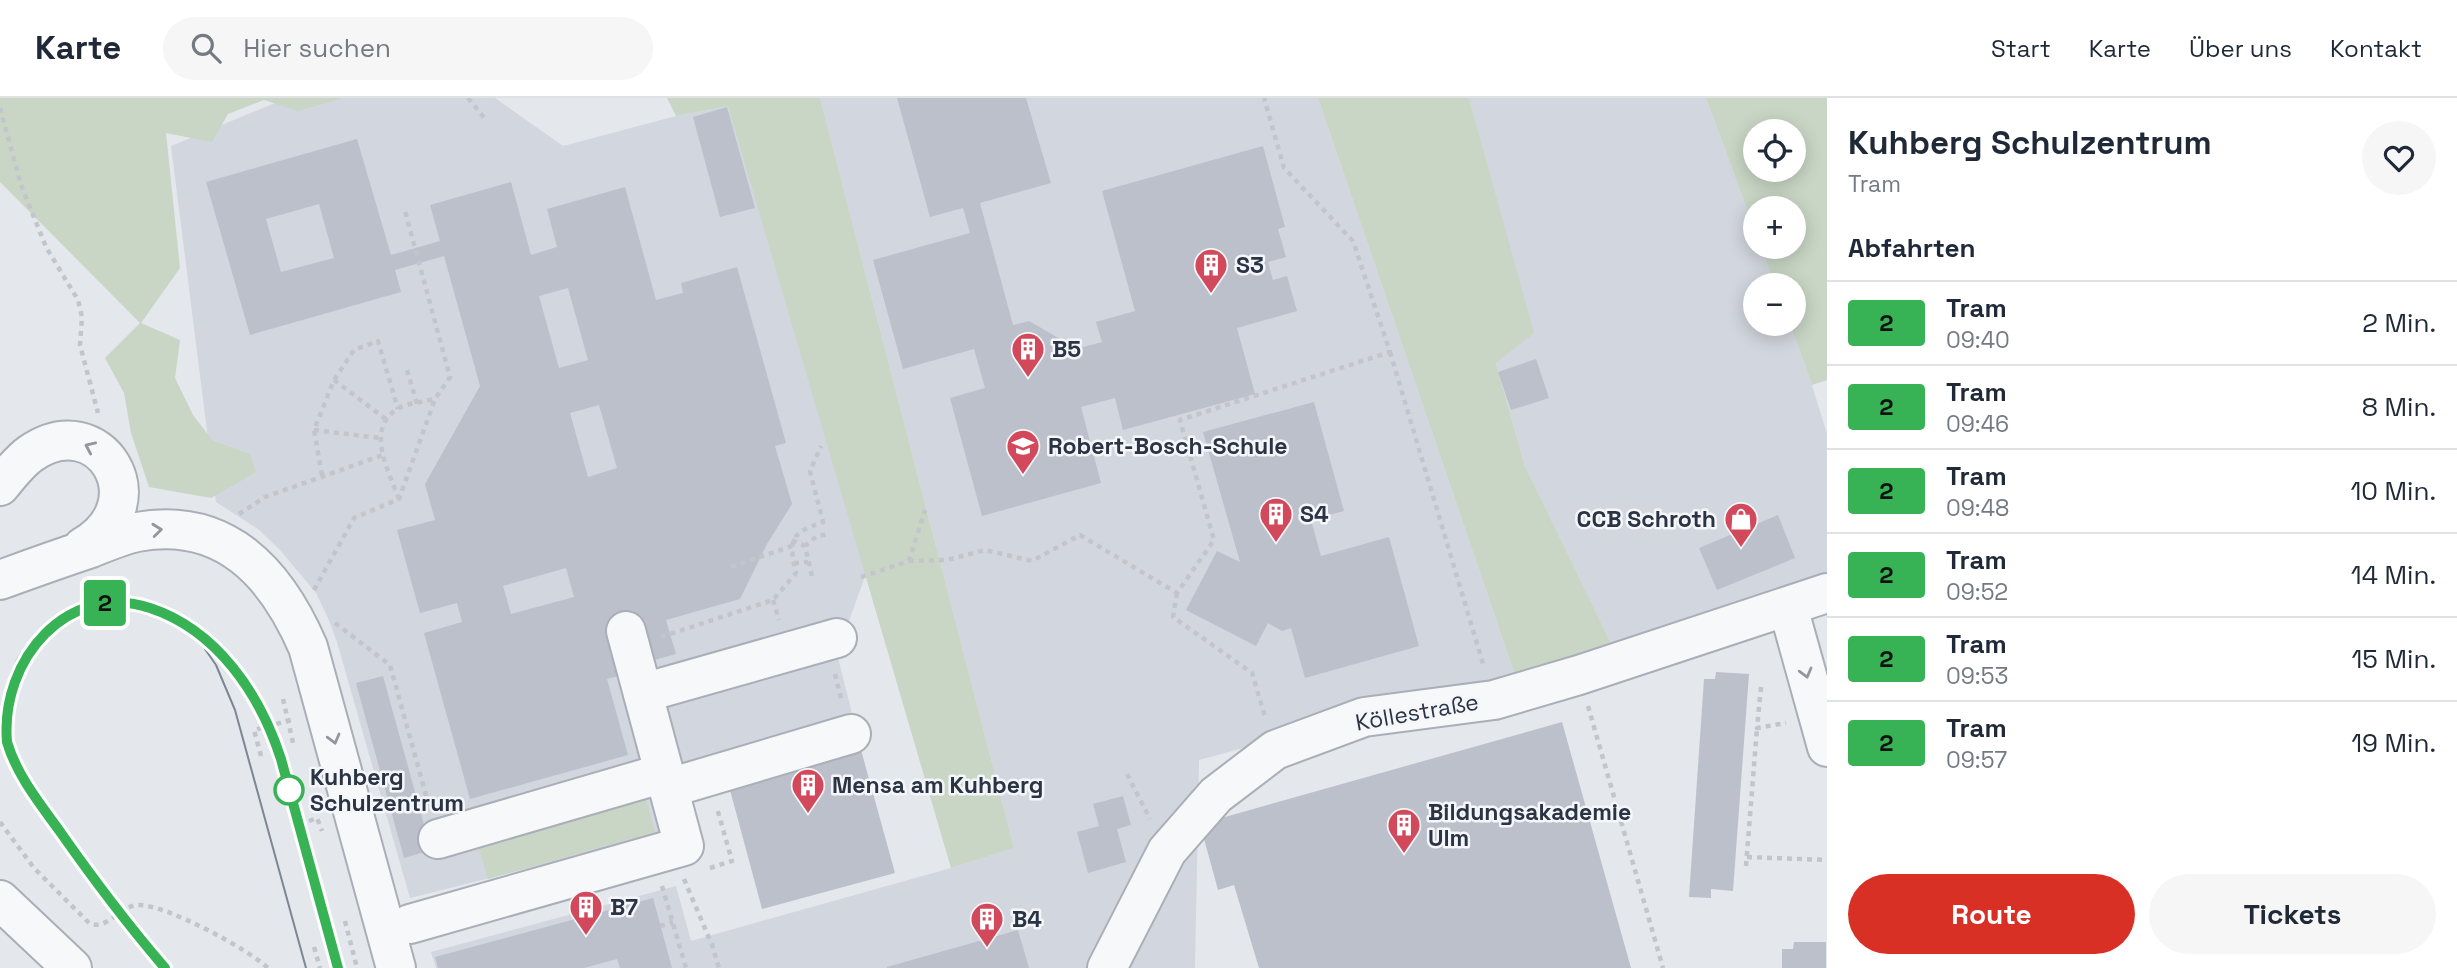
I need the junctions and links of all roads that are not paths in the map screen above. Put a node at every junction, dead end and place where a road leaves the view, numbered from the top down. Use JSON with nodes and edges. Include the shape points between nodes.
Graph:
{"nodes":[{"id":1,"x":0,"y":485,"type":"edge"},
{"id":2,"x":69,"y":556,"type":"junction"},
{"id":3,"x":0,"y":580,"type":"edge"},
{"id":4,"x":1827,"y":593,"type":"edge"},
{"id":5,"x":1788,"y":607,"type":"junction"},
{"id":6,"x":626,"y":631,"type":"dead end"},
{"id":7,"x":837,"y":638,"type":"dead end"},
{"id":8,"x":642,"y":693,"type":"junction"},
{"id":9,"x":1823,"y":732,"type":"edge"},
{"id":10,"x":851,"y":734,"type":"dead end"},
{"id":11,"x":667,"y":781,"type":"junction"},
{"id":12,"x":438,"y":839,"type":"road end"},
{"id":13,"x":0,"y":900,"type":"edge"},
{"id":14,"x":410,"y":923,"type":"dead end"},
{"id":15,"x":72,"y":968,"type":"edge"},
{"id":16,"x":396,"y":968,"type":"edge"},
{"id":17,"x":1107,"y":968,"type":"edge"}],
"edges":[{"from":2,"to":1,"type":"street","one_way":true,"via":[[111,524],[118,503],[118,481],[99,449],[84,443],[49,444],[29,454]]},
{"from":2,"to":3,"type":"street"},
{"from":2,"to":16,"type":"street","one_way":true,"via":[[135,533],[190,530],[236,548],[270,581],[285,600],[308,647]]},
{"from":4,"to":5,"type":"street","name":"Köllestraße"},
{"from":5,"to":9,"type":"street","one_way":true},
{"from":5,"to":17,"type":"street","name":"Köllestraße","via":[[1494,699],[1364,717],[1275,750],[1216,795],[1167,851]]},
{"from":6,"to":8,"type":"street"},
{"from":7,"to":8,"type":"street"},
{"from":8,"to":11,"type":"street"},
{"from":10,"to":11,"type":"street","via":[[708,777]]},
{"from":11,"to":12,"type":"street"},
{"from":11,"to":14,"type":"street","via":[[684,846]]},
{"from":13,"to":15,"type":"street"}]}
